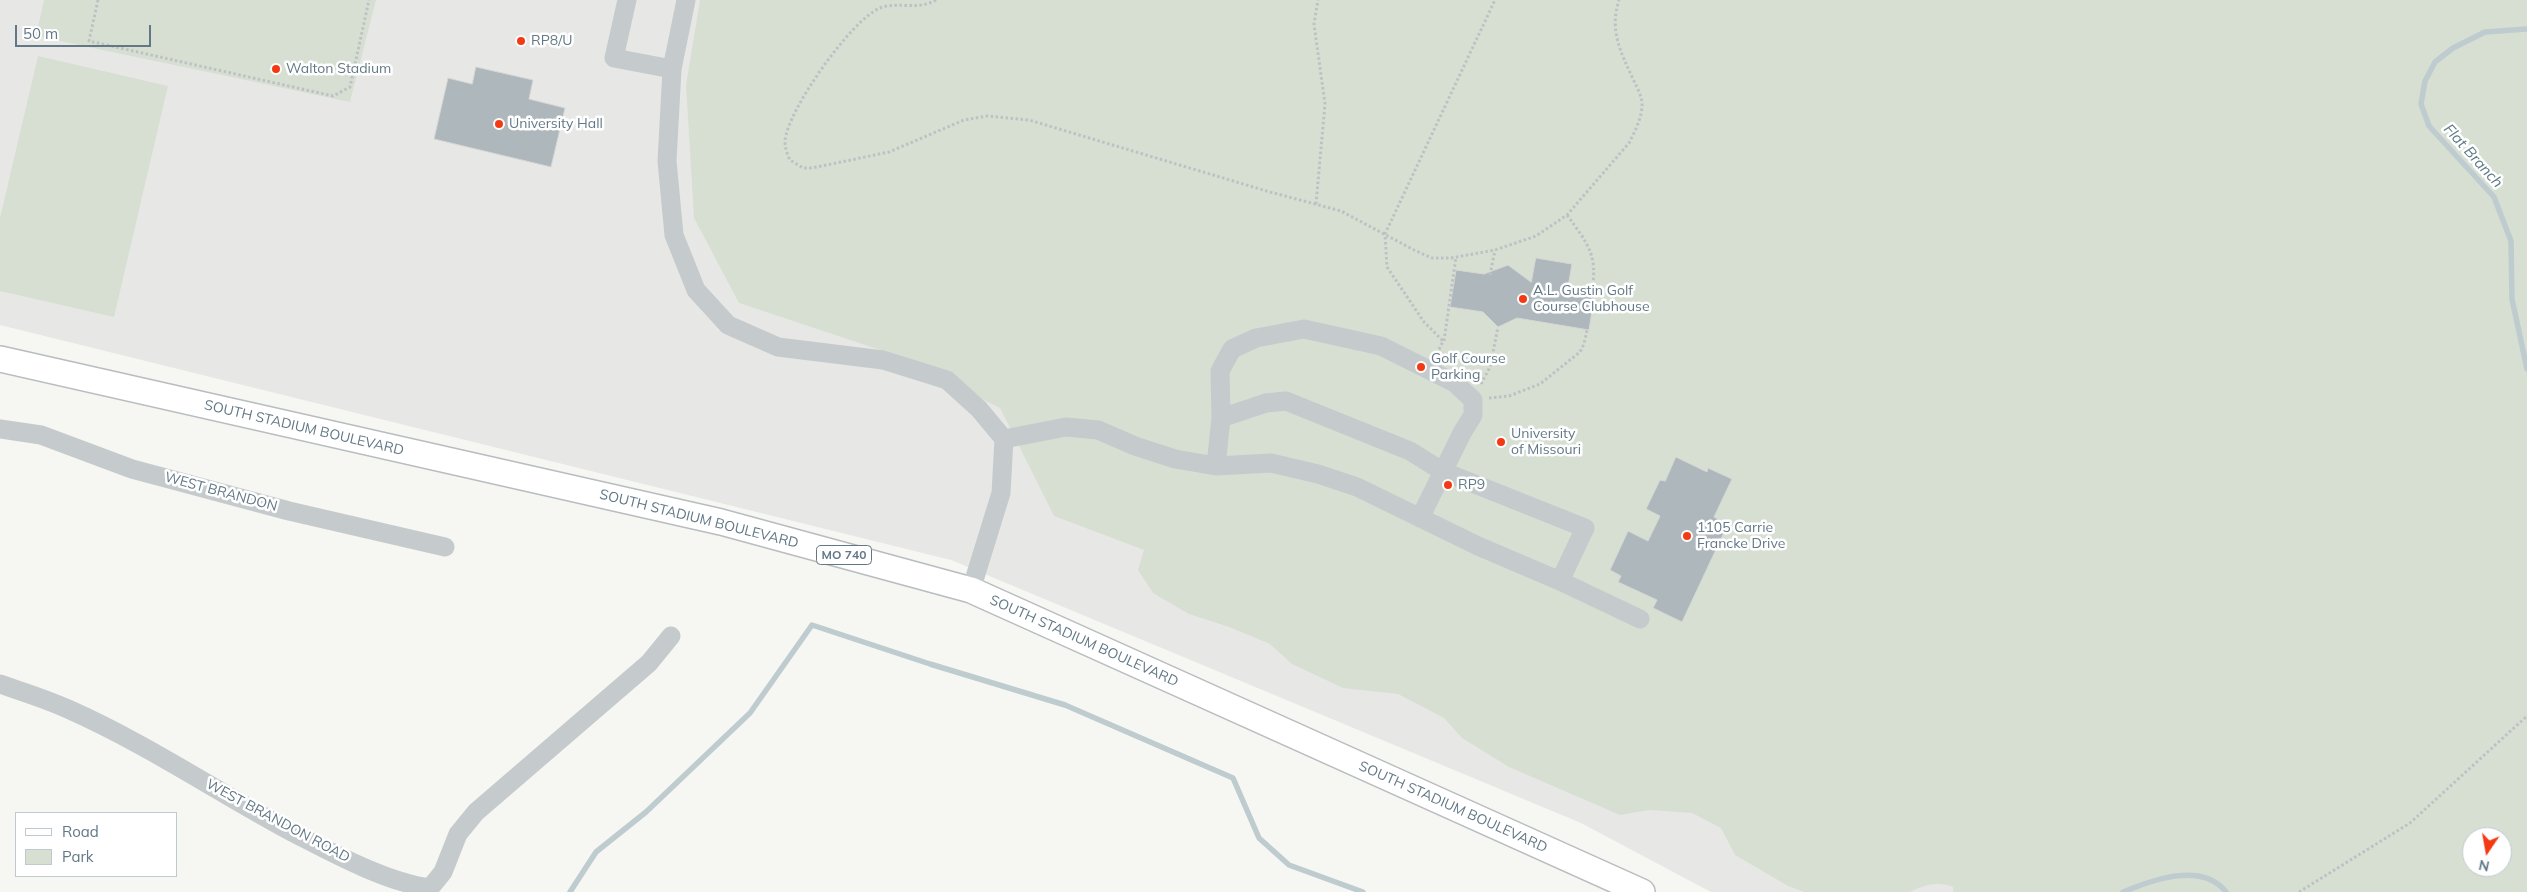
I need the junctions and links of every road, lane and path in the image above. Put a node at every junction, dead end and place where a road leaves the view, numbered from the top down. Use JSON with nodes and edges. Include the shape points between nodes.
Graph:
{"nodes":[{"id":1,"x":98,"y":0,"type":"edge"},
{"id":2,"x":369,"y":0,"type":"edge"},
{"id":3,"x":628,"y":0,"type":"edge"},
{"id":4,"x":686,"y":0,"type":"edge"},
{"id":5,"x":936,"y":0,"type":"edge"},
{"id":6,"x":1318,"y":0,"type":"edge"},
{"id":7,"x":1495,"y":0,"type":"edge"},
{"id":8,"x":1619,"y":0,"type":"edge"},
{"id":9,"x":672,"y":70,"type":"junction"},
{"id":10,"x":1316,"y":204,"type":"junction"},
{"id":11,"x":1567,"y":215,"type":"junction"},
{"id":12,"x":1385,"y":234,"type":"junction"},
{"id":13,"x":1495,"y":250,"type":"junction"},
{"id":14,"x":1456,"y":257,"type":"junction"},
{"id":15,"x":1490,"y":275,"type":"dead end"},
{"id":16,"x":1592,"y":291,"type":"dead end"},
{"id":17,"x":1498,"y":327,"type":"dead end"},
{"id":18,"x":1587,"y":330,"type":"dead end"},
{"id":19,"x":1444,"y":341,"type":"junction"},
{"id":20,"x":0,"y":360,"type":"edge"},
{"id":21,"x":1429,"y":370,"type":"junction"},
{"id":22,"x":1473,"y":400,"type":"junction"},
{"id":23,"x":1221,"y":418,"type":"junction"},
{"id":24,"x":0,"y":429,"type":"edge"},
{"id":25,"x":1004,"y":439,"type":"junction"},
{"id":26,"x":1216,"y":466,"type":"junction"},
{"id":27,"x":1442,"y":471,"type":"junction"},
{"id":28,"x":1420,"y":518,"type":"junction"},
{"id":29,"x":445,"y":547,"type":"dead end"},
{"id":30,"x":1560,"y":580,"type":"junction"},
{"id":31,"x":971,"y":590,"type":"junction"},
{"id":32,"x":1640,"y":619,"type":"dead end"},
{"id":33,"x":671,"y":636,"type":"dead end"},
{"id":34,"x":0,"y":684,"type":"edge"},
{"id":35,"x":2527,"y":716,"type":"edge"},
{"id":36,"x":1642,"y":892,"type":"edge"},
{"id":37,"x":2299,"y":892,"type":"edge"}],
"edges":[{"from":1,"to":2,"type":"path","via":[[88,41],[333,96],[350,87]]},
{"from":3,"to":9,"type":"street","via":[[614,58]]},
{"from":4,"to":9,"type":"street"},
{"from":5,"to":10,"type":"path","via":[[921,7],[881,8],[851,32],[811,84],[792,119],[785,141],[790,160],[803,168],[812,168],[889,152],[964,120],[1006,116]]},
{"from":6,"to":10,"type":"path","via":[[1314,24],[1325,104]]},
{"from":7,"to":12,"type":"path"},
{"from":8,"to":11,"type":"path","via":[[1614,32],[1623,61],[1639,91],[1642,103],[1640,117],[1629,142]]},
{"from":9,"to":25,"type":"street","via":[[667,161],[674,235],[696,290],[702,297],[728,325],[778,348],[883,360],[947,380]]},
{"from":10,"to":12,"type":"path","via":[[1341,210]]},
{"from":11,"to":13,"type":"path","via":[[1536,236]]},
{"from":11,"to":16,"type":"path","via":[[1592,255],[1596,270]]},
{"from":12,"to":14,"type":"path","via":[[1432,258]]},
{"from":12,"to":19,"type":"path","via":[[1387,267],[1424,322]]},
{"from":13,"to":14,"type":"path"},
{"from":13,"to":15,"type":"path"},
{"from":14,"to":19,"type":"path"},
{"from":17,"to":22,"type":"path","via":[[1490,367]]},
{"from":18,"to":22,"type":"path","via":[[1580,352],[1540,384],[1509,396]]},
{"from":19,"to":21,"type":"path"},
{"from":20,"to":31,"type":"main road","name":"SOUTH STADIUM BOULEVARD","number":"MO 740","via":[[721,522]]},
{"from":21,"to":22,"type":"street","via":[[1455,383]]},
{"from":21,"to":23,"type":"street","via":[[1381,346],[1304,329],[1256,338],[1232,349],[1220,371]]},
{"from":22,"to":27,"type":"street","via":[[1473,415]]},
{"from":23,"to":26,"type":"street"},
{"from":23,"to":27,"type":"street","via":[[1286,400],[1410,451]]},
{"from":24,"to":29,"type":"street","name":"WEST BRANDON","via":[[41,435],[132,469],[289,511]]},
{"from":25,"to":26,"type":"street","via":[[1066,427],[1098,430],[1175,459]]},
{"from":25,"to":31,"type":"street","via":[[1001,493]]},
{"from":26,"to":28,"type":"street","via":[[1271,463],[1318,474],[1357,487]]},
{"from":27,"to":28,"type":"street"},
{"from":27,"to":30,"type":"street","via":[[1585,528]]},
{"from":28,"to":30,"type":"street"},
{"from":30,"to":32,"type":"street"},
{"from":31,"to":36,"type":"main road","name":"SOUTH STADIUM BOULEVARD","number":"MO 740"},
{"from":33,"to":34,"type":"street","name":"WEST BRANDON ROAD","via":[[649,663],[476,812],[458,834],[443,872],[430,888],[407,885],[321,847],[117,733],[66,708]]},
{"from":35,"to":37,"type":"path","via":[[2410,824]]}]}
